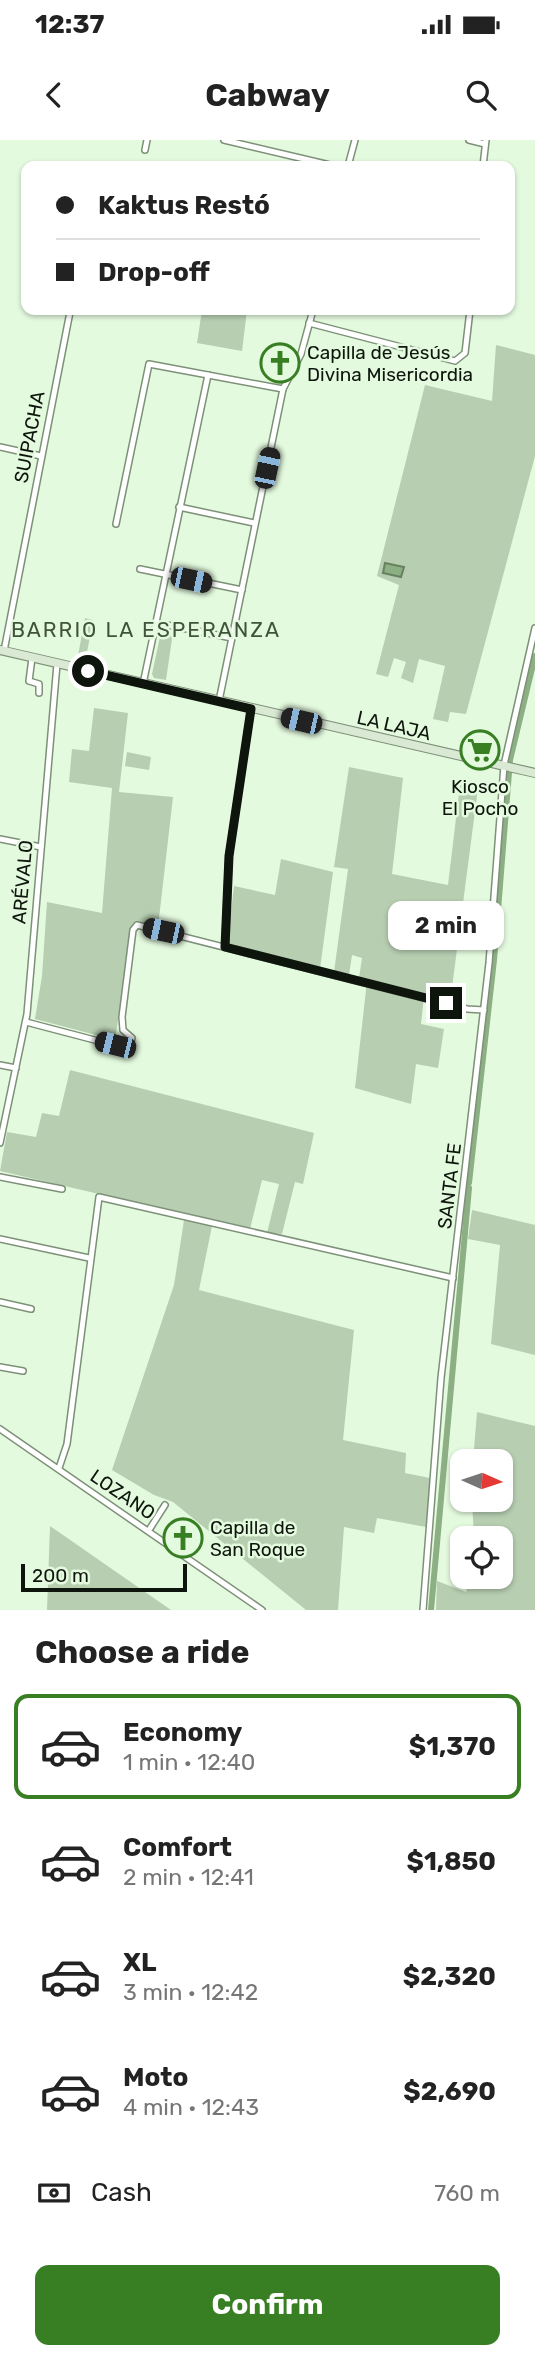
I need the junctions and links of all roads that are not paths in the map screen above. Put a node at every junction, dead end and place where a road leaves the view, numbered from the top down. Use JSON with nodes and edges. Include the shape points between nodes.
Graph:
{"nodes":[{"id":1,"x":147,"y":140,"type":"edge"},
{"id":2,"x":223,"y":140,"type":"edge"},
{"id":3,"x":355,"y":140,"type":"edge"},
{"id":4,"x":469,"y":140,"type":"edge"},
{"id":5,"x":486,"y":142,"type":"edge"},
{"id":6,"x":145,"y":150,"type":"dead end"},
{"id":7,"x":313,"y":161,"type":"edge"},
{"id":8,"x":349,"y":161,"type":"edge"},
{"id":9,"x":484,"y":161,"type":"edge"},
{"id":10,"x":69,"y":315,"type":"edge"},
{"id":11,"x":311,"y":315,"type":"edge"},
{"id":12,"x":469,"y":315,"type":"edge"},
{"id":13,"x":309,"y":323,"type":"junction"},
{"id":14,"x":208,"y":376,"type":"junction"},
{"id":15,"x":283,"y":389,"type":"junction"},
{"id":16,"x":0,"y":447,"type":"edge"},
{"id":17,"x":41,"y":456,"type":"junction"},
{"id":18,"x":179,"y":507,"type":"junction"},
{"id":19,"x":254,"y":523,"type":"junction"},
{"id":20,"x":116,"y":524,"type":"dead end"},
{"id":21,"x":140,"y":569,"type":"dead end"},
{"id":22,"x":166,"y":574,"type":"junction"},
{"id":23,"x":242,"y":590,"type":"junction"},
{"id":24,"x":157,"y":623,"type":"junction"},
{"id":25,"x":535,"y":628,"type":"edge"},
{"id":26,"x":232,"y":638,"type":"junction"},
{"id":27,"x":2,"y":651,"type":"edge"},
{"id":28,"x":32,"y":658,"type":"junction"},
{"id":29,"x":57,"y":664,"type":"junction"},
{"id":30,"x":143,"y":684,"type":"junction"},
{"id":31,"x":38,"y":693,"type":"dead end"},
{"id":32,"x":219,"y":701,"type":"junction"},
{"id":33,"x":251,"y":709,"type":"junction"},
{"id":34,"x":508,"y":766,"type":"junction"},
{"id":35,"x":535,"y":772,"type":"edge"},
{"id":36,"x":0,"y":839,"type":"edge"},
{"id":37,"x":41,"y":847,"type":"junction"},
{"id":38,"x":225,"y":947,"type":"junction"},
{"id":39,"x":484,"y":1010,"type":"junction"},
{"id":40,"x":26,"y":1022,"type":"junction"},
{"id":41,"x":0,"y":1065,"type":"edge"},
{"id":42,"x":16,"y":1068,"type":"junction"},
{"id":43,"x":0,"y":1143,"type":"edge"},
{"id":44,"x":0,"y":1177,"type":"edge"},
{"id":45,"x":62,"y":1189,"type":"dead end"},
{"id":46,"x":0,"y":1239,"type":"edge"},
{"id":47,"x":89,"y":1258,"type":"junction"},
{"id":48,"x":453,"y":1278,"type":"junction"},
{"id":49,"x":0,"y":1302,"type":"edge"},
{"id":50,"x":32,"y":1309,"type":"dead end"},
{"id":51,"x":0,"y":1367,"type":"edge"},
{"id":52,"x":23,"y":1371,"type":"dead end"},
{"id":53,"x":0,"y":1429,"type":"edge"},
{"id":54,"x":59,"y":1468,"type":"junction"},
{"id":55,"x":165,"y":1505,"type":"dead end"},
{"id":56,"x":149,"y":1530,"type":"junction"},
{"id":57,"x":262,"y":1610,"type":"edge"},
{"id":58,"x":423,"y":1610,"type":"edge"}],
"edges":[{"from":1,"to":6,"type":"street"},
{"from":2,"to":7,"type":"street"},
{"from":3,"to":8,"type":"street"},
{"from":4,"to":5,"type":"street"},
{"from":5,"to":9,"type":"street"},
{"from":10,"to":17,"type":"street","name":"SUIPACHA"},
{"from":11,"to":13,"type":"street"},
{"from":12,"to":13,"type":"street","via":[[465,353],[455,361]]},
{"from":13,"to":15,"type":"street","via":[[301,354]]},
{"from":14,"to":15,"type":"street"},
{"from":14,"to":18,"type":"street"},
{"from":14,"to":20,"type":"street","via":[[149,364]]},
{"from":15,"to":19,"type":"street"},
{"from":16,"to":17,"type":"street"},
{"from":17,"to":27,"type":"street","name":"SUIPACHA"},
{"from":18,"to":19,"type":"street"},
{"from":18,"to":22,"type":"street"},
{"from":19,"to":23,"type":"street"},
{"from":21,"to":22,"type":"street"},
{"from":22,"to":23,"type":"street"},
{"from":22,"to":24,"type":"street"},
{"from":23,"to":26,"type":"street"},
{"from":24,"to":26,"type":"street"},
{"from":24,"to":30,"type":"street"},
{"from":25,"to":34,"type":"street","name":"SANTA FE"},
{"from":26,"to":32,"type":"street"},
{"from":27,"to":28,"type":"main road","name":"LA LAJA"},
{"from":28,"to":29,"type":"main road","name":"LA LAJA"},
{"from":28,"to":31,"type":"street","via":[[29,681],[39,684]]},
{"from":29,"to":30,"type":"main road","name":"LA LAJA"},
{"from":29,"to":37,"type":"street","name":"ARÉVALO"},
{"from":30,"to":32,"type":"main road","name":"LA LAJA"},
{"from":32,"to":33,"type":"main road","name":"LA LAJA"},
{"from":33,"to":34,"type":"main road","name":"LA LAJA"},
{"from":33,"to":38,"type":"street","via":[[229,856]]},
{"from":34,"to":35,"type":"main road","name":"LA LAJA"},
{"from":34,"to":39,"type":"street","name":"SANTA FE"},
{"from":36,"to":37,"type":"street"},
{"from":37,"to":40,"type":"street","name":"ARÉVALO"},
{"from":38,"to":39,"type":"street"},
{"from":38,"to":40,"type":"street","via":[[134,927],[122,1024],[132,1038],[125,1048]]},
{"from":39,"to":48,"type":"street","name":"SANTA FE"},
{"from":40,"to":42,"type":"street","name":"ARÉVALO"},
{"from":41,"to":42,"type":"street"},
{"from":42,"to":43,"type":"street","name":"ARÉVALO"},
{"from":44,"to":45,"type":"street"},
{"from":46,"to":47,"type":"street"},
{"from":47,"to":48,"type":"street","via":[[99,1197]]},
{"from":47,"to":54,"type":"street","via":[[67,1444]]},
{"from":48,"to":58,"type":"street","name":"SANTA FE"},
{"from":49,"to":50,"type":"street"},
{"from":51,"to":52,"type":"street"},
{"from":53,"to":54,"type":"street","name":"LOZANO"},
{"from":54,"to":56,"type":"street","name":"LOZANO"},
{"from":55,"to":56,"type":"street"},
{"from":56,"to":57,"type":"street","name":"LOZANO"}]}
